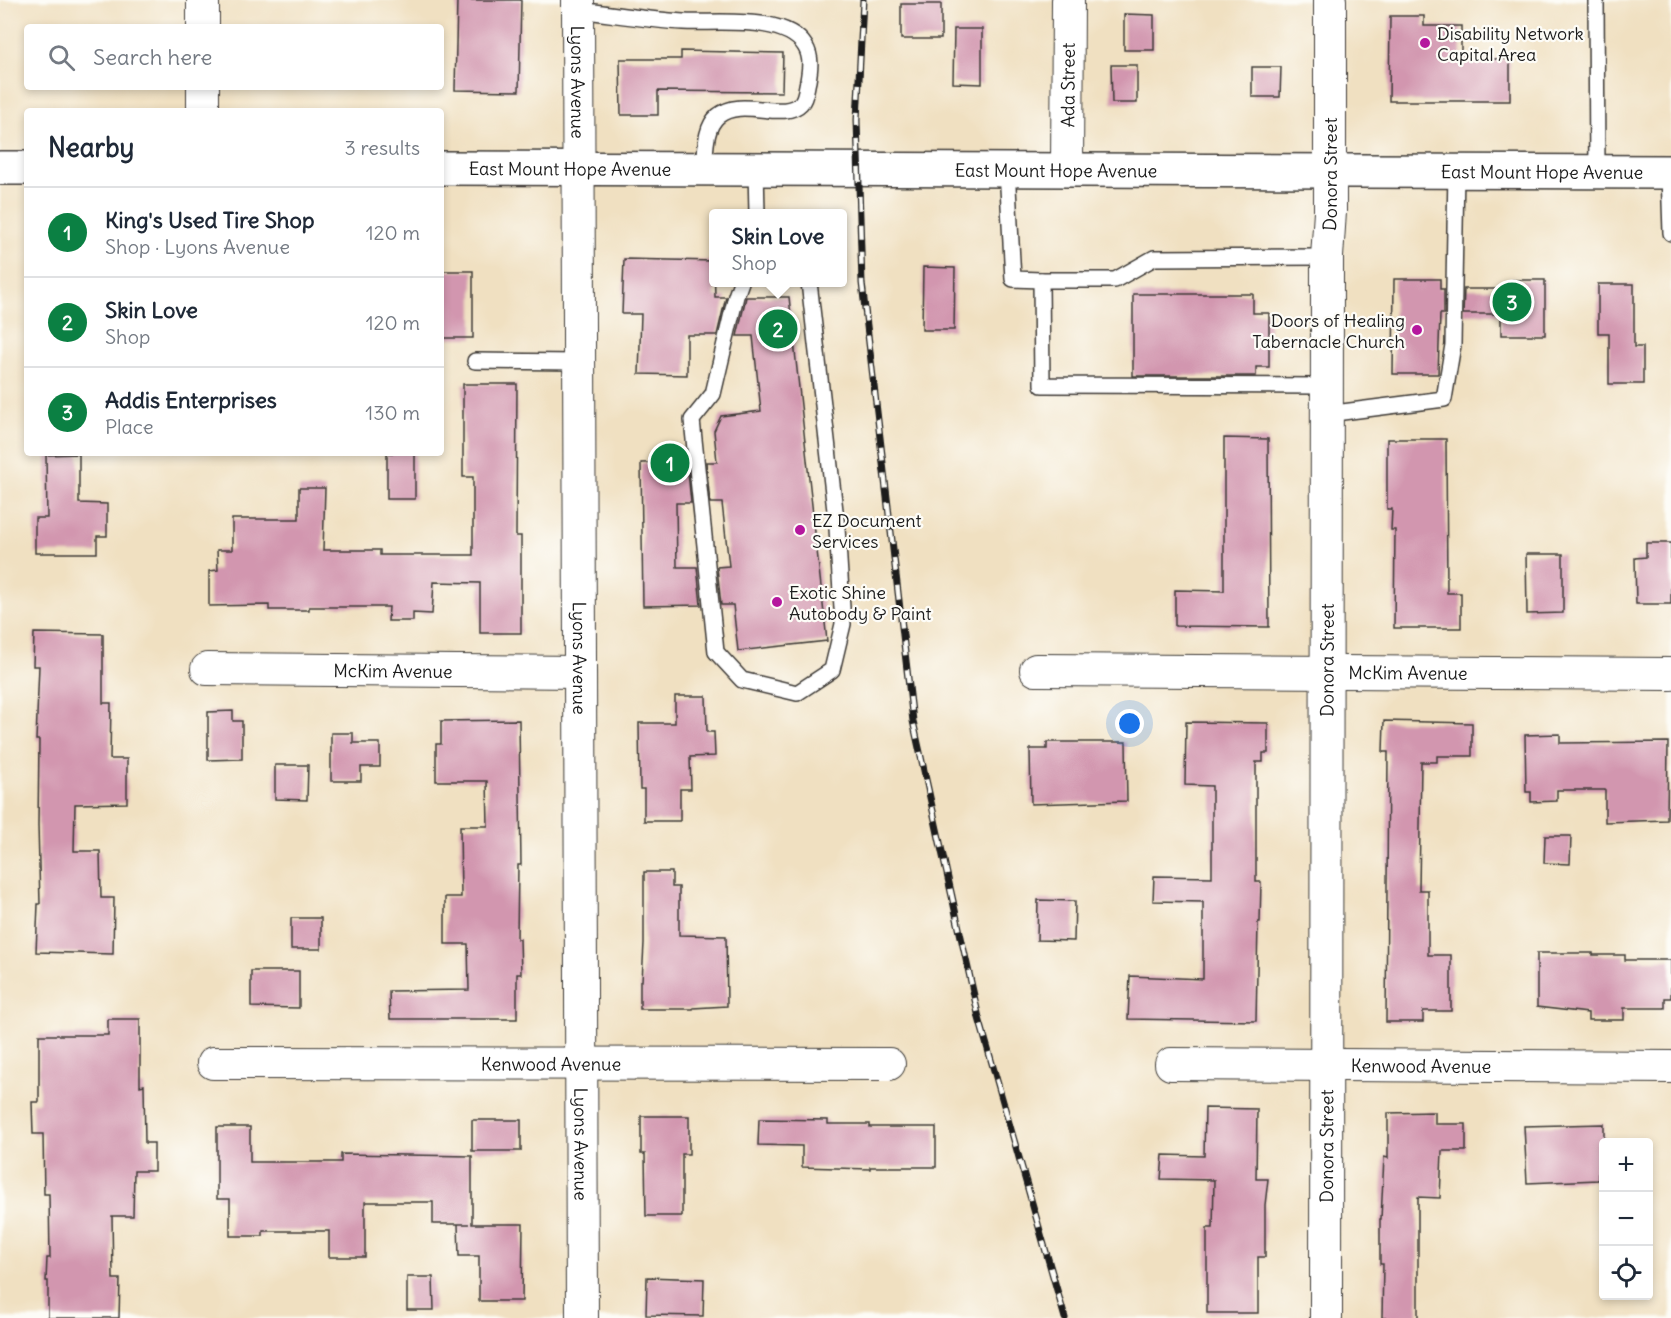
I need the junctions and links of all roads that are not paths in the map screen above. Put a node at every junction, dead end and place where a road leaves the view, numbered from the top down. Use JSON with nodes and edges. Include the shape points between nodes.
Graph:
{"nodes":[{"id":1,"x":203,"y":0,"type":"edge"},
{"id":2,"x":1068,"y":0,"type":"edge"},
{"id":3,"x":1330,"y":0,"type":"edge"},
{"id":4,"x":1596,"y":0,"type":"edge"},
{"id":5,"x":578,"y":5,"type":"edge"},
{"id":6,"x":203,"y":24,"type":"edge"},
{"id":7,"x":203,"y":90,"type":"edge"},
{"id":8,"x":203,"y":108,"type":"edge"},
{"id":9,"x":0,"y":168,"type":"edge"},
{"id":10,"x":24,"y":168,"type":"edge"},
{"id":11,"x":444,"y":168,"type":"edge"},
{"id":12,"x":578,"y":168,"type":"junction"},
{"id":13,"x":704,"y":168,"type":"junction"},
{"id":14,"x":756,"y":168,"type":"junction"},
{"id":15,"x":1007,"y":169,"type":"junction"},
{"id":16,"x":1067,"y":169,"type":"junction"},
{"id":17,"x":1330,"y":170,"type":"junction"},
{"id":18,"x":1456,"y":171,"type":"junction"},
{"id":19,"x":1597,"y":172,"type":"junction"},
{"id":20,"x":1670,"y":172,"type":"edge"},
{"id":21,"x":756,"y":209,"type":"edge"},
{"id":22,"x":1671,"y":233,"type":"edge"},
{"id":23,"x":1327,"y":257,"type":"junction"},
{"id":24,"x":1041,"y":280,"type":"junction"},
{"id":25,"x":739,"y":287,"type":"edge"},
{"id":26,"x":810,"y":287,"type":"edge"},
{"id":27,"x":475,"y":361,"type":"dead end"},
{"id":28,"x":578,"y":362,"type":"junction"},
{"id":29,"x":1327,"y":400,"type":"junction"},
{"id":30,"x":207,"y":669,"type":"dead end"},
{"id":31,"x":1036,"y":670,"type":"dead end"},
{"id":32,"x":580,"y":672,"type":"junction"},
{"id":33,"x":1327,"y":673,"type":"junction"},
{"id":34,"x":1671,"y":674,"type":"edge"},
{"id":35,"x":213,"y":1063,"type":"dead end"},
{"id":36,"x":581,"y":1063,"type":"junction"},
{"id":37,"x":889,"y":1064,"type":"dead end"},
{"id":38,"x":1171,"y":1064,"type":"dead end"},
{"id":39,"x":1325,"y":1065,"type":"junction"},
{"id":40,"x":1671,"y":1066,"type":"edge"},
{"id":41,"x":582,"y":1318,"type":"edge"},
{"id":42,"x":1326,"y":1318,"type":"edge"}],
"edges":[{"from":1,"to":6,"type":"street"},
{"from":2,"to":16,"type":"street","name":"Ada Street"},
{"from":3,"to":17,"type":"street","name":"Donora Street"},
{"from":4,"to":19,"type":"lane"},
{"from":5,"to":12,"type":"street","name":"Lyons Avenue"},
{"from":5,"to":13,"type":"lane","via":[[683,22],[763,24],[801,40],[809,52],[810,68],[800,104],[777,110],[743,107],[725,111],[710,125]]},
{"from":7,"to":8,"type":"street"},
{"from":9,"to":10,"type":"street"},
{"from":11,"to":12,"type":"street","name":"East Mount Hope Avenue"},
{"from":12,"to":13,"type":"street","name":"East Mount Hope Avenue"},
{"from":12,"to":28,"type":"street","name":"Lyons Avenue"},
{"from":13,"to":14,"type":"street","name":"East Mount Hope Avenue"},
{"from":14,"to":15,"type":"street","name":"East Mount Hope Avenue"},
{"from":14,"to":21,"type":"lane"},
{"from":15,"to":16,"type":"street","name":"East Mount Hope Avenue"},
{"from":15,"to":24,"type":"lane","via":[[1013,279]]},
{"from":16,"to":17,"type":"street","name":"East Mount Hope Avenue"},
{"from":17,"to":18,"type":"street","name":"East Mount Hope Avenue"},
{"from":17,"to":23,"type":"street","name":"Donora Street"},
{"from":18,"to":19,"type":"street","name":"East Mount Hope Avenue"},
{"from":18,"to":29,"type":"lane","via":[[1453,345],[1444,399]]},
{"from":19,"to":20,"type":"street","name":"East Mount Hope Avenue"},
{"from":20,"to":22,"type":"lane"},
{"from":23,"to":24,"type":"lane","via":[[1154,258],[1115,280]]},
{"from":23,"to":29,"type":"street","name":"Donora Street"},
{"from":24,"to":29,"type":"lane","via":[[1042,384]]},
{"from":25,"to":26,"type":"lane","via":[[713,394],[692,420],[716,651],[742,680],[797,693],[832,670],[843,624],[837,528]]},
{"from":27,"to":28,"type":"lane"},
{"from":28,"to":32,"type":"street","name":"Lyons Avenue"},
{"from":29,"to":33,"type":"street","name":"Donora Street"},
{"from":30,"to":32,"type":"street","name":"McKim Avenue"},
{"from":31,"to":33,"type":"street","name":"McKim Avenue"},
{"from":32,"to":36,"type":"street","name":"Lyons Avenue"},
{"from":33,"to":34,"type":"street","name":"McKim Avenue"},
{"from":33,"to":39,"type":"street","name":"Donora Street"},
{"from":35,"to":36,"type":"street","name":"Kenwood Avenue"},
{"from":36,"to":37,"type":"street","name":"Kenwood Avenue"},
{"from":36,"to":41,"type":"street","name":"Lyons Avenue"},
{"from":38,"to":39,"type":"street","name":"Kenwood Avenue"},
{"from":39,"to":40,"type":"street","name":"Kenwood Avenue"},
{"from":39,"to":42,"type":"street","name":"Donora Street"}]}
